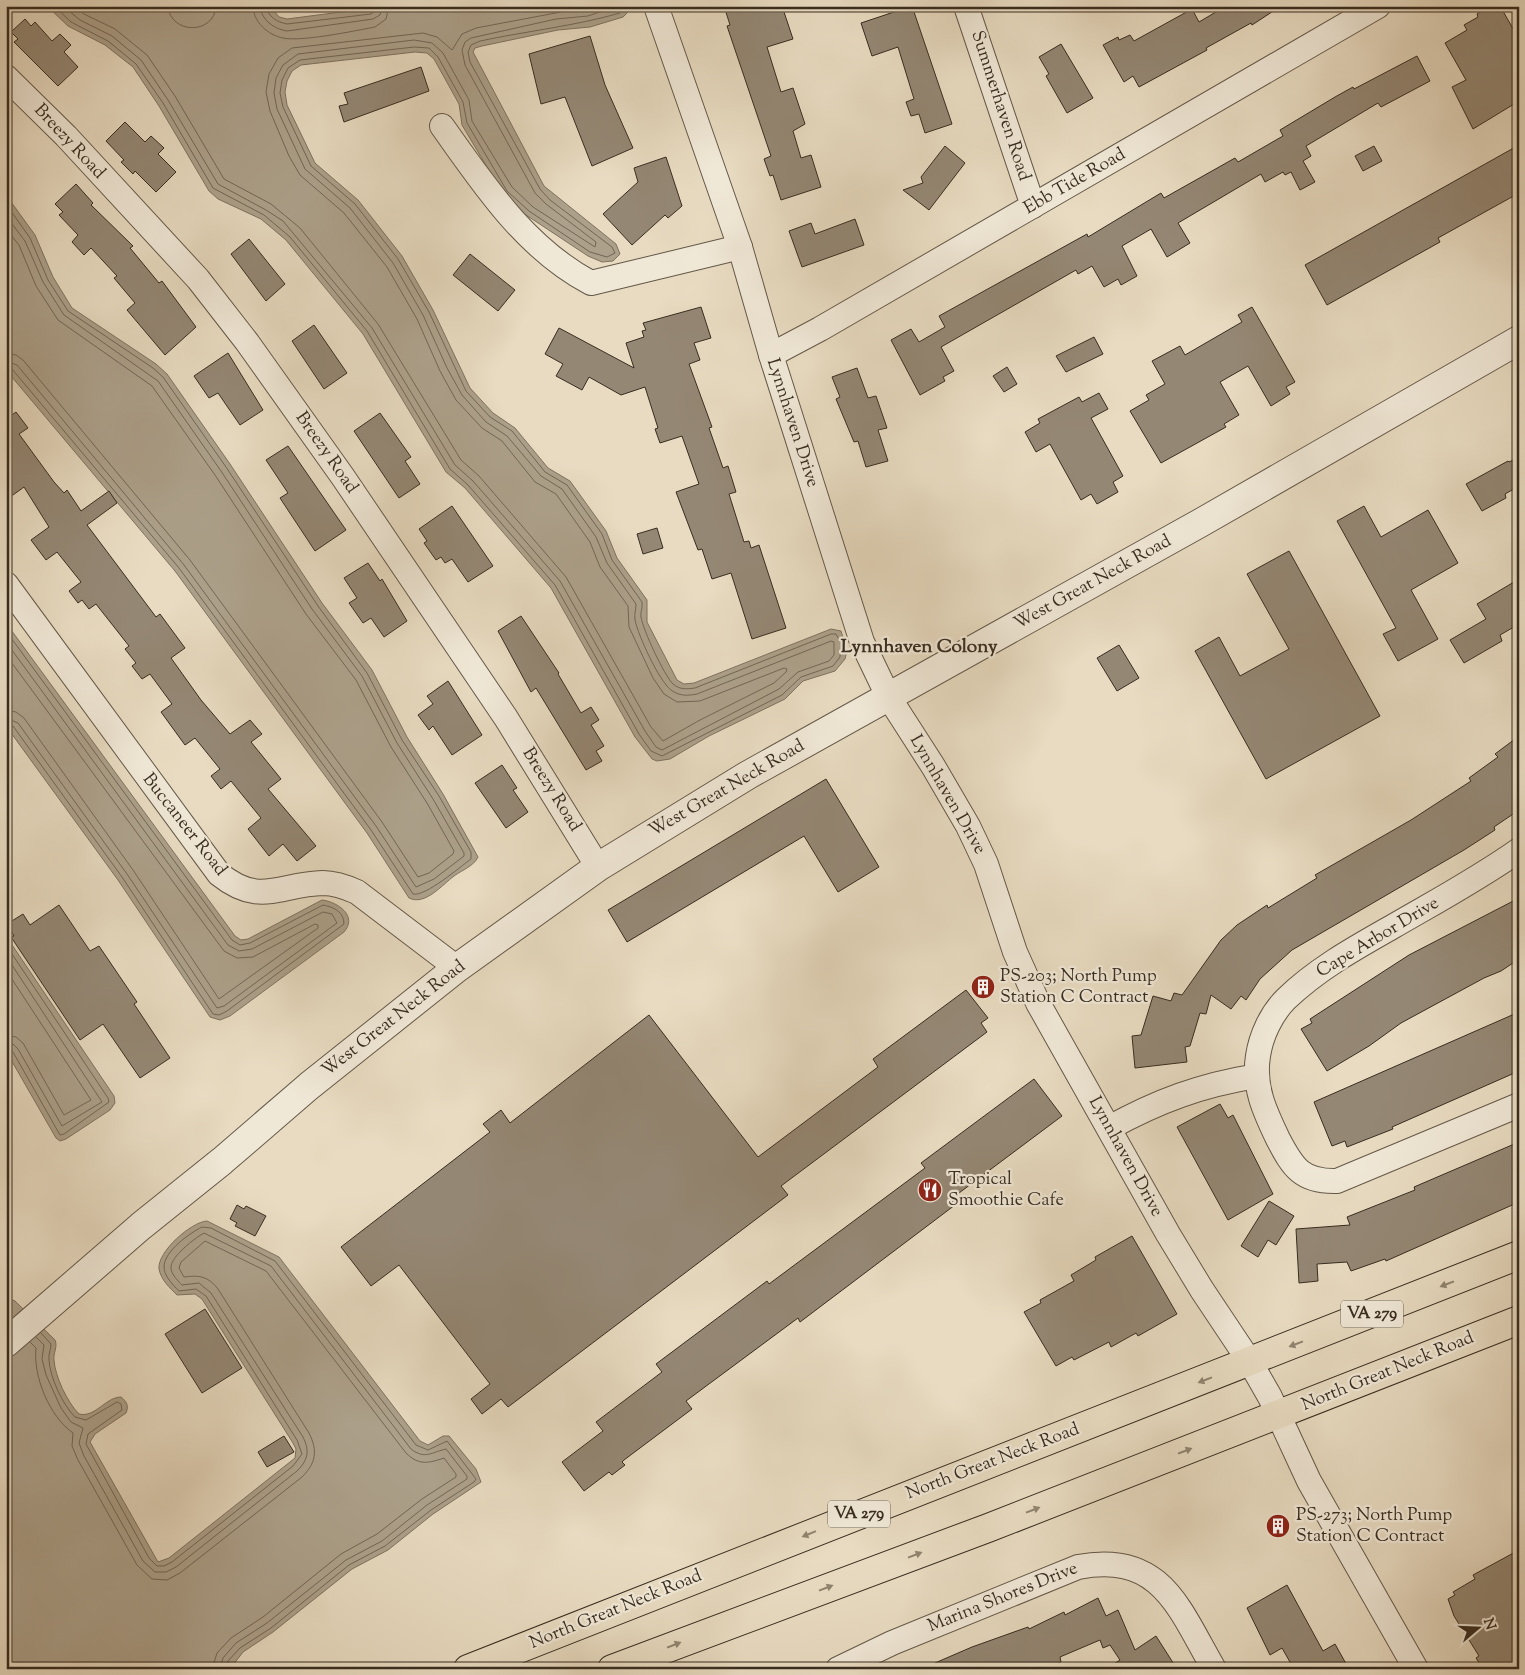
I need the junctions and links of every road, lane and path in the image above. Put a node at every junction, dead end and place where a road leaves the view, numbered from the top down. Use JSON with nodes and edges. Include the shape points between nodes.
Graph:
{"nodes":[{"id":1,"x":656,"y":6,"type":"edge"},
{"id":2,"x":966,"y":6,"type":"edge"},
{"id":3,"x":1378,"y":6,"type":"edge"},
{"id":4,"x":6,"y":77,"type":"edge"},
{"id":5,"x":442,"y":126,"type":"dead end"},
{"id":6,"x":1033,"y":206,"type":"junction"},
{"id":7,"x":740,"y":247,"type":"junction"},
{"id":8,"x":1519,"y":340,"type":"edge"},
{"id":9,"x":771,"y":355,"type":"junction"},
{"id":10,"x":6,"y":584,"type":"edge"},
{"id":11,"x":888,"y":696,"type":"junction"},
{"id":12,"x":1519,"y":850,"type":"edge"},
{"id":13,"x":598,"y":866,"type":"junction"},
{"id":14,"x":457,"y":968,"type":"junction"},
{"id":15,"x":1257,"y":1076,"type":"junction"},
{"id":16,"x":1519,"y":1105,"type":"edge"},
{"id":17,"x":1110,"y":1128,"type":"junction"},
{"id":18,"x":1519,"y":1255,"type":"edge"},
{"id":19,"x":1519,"y":1320,"type":"edge"},
{"id":20,"x":6,"y":1343,"type":"edge"},
{"id":21,"x":1250,"y":1362,"type":"junction"},
{"id":22,"x":1278,"y":1415,"type":"junction"},
{"id":23,"x":468,"y":1669,"type":"edge"},
{"id":24,"x":612,"y":1669,"type":"edge"},
{"id":25,"x":838,"y":1669,"type":"edge"},
{"id":26,"x":1214,"y":1669,"type":"edge"},
{"id":27,"x":1416,"y":1669,"type":"edge"}],
"edges":[{"from":1,"to":7,"type":"street","name":"Lynnhaven Drive"},
{"from":2,"to":6,"type":"street","name":"Summerhaven Road"},
{"from":3,"to":6,"type":"street","name":"Ebb Tide Road"},
{"from":4,"to":13,"type":"street","name":"Breezy Road","via":[[66,136],[198,279],[247,342],[506,718]]},
{"from":5,"to":7,"type":"street","via":[[492,196],[542,250],[568,271],[591,283]]},
{"from":6,"to":9,"type":"street","name":"Ebb Tide Road"},
{"from":7,"to":9,"type":"street","name":"Lynnhaven Drive"},
{"from":8,"to":11,"type":"street","name":"West Great Neck Road"},
{"from":9,"to":11,"type":"street","name":"Lynnhaven Drive","via":[[862,642]]},
{"from":10,"to":14,"type":"street","name":"Buccaneer Road","via":[[219,874],[232,885],[265,893],[323,883],[340,885],[357,892]]},
{"from":11,"to":13,"type":"street","name":"West Great Neck Road","via":[[689,809]]},
{"from":11,"to":17,"type":"street","name":"Lynnhaven Drive","via":[[968,826],[986,864],[1016,952],[1038,1003]]},
{"from":12,"to":15,"type":"street","name":"Cape Arbor Drive","via":[[1484,875],[1316,973],[1285,1000],[1272,1018],[1262,1038]]},
{"from":13,"to":14,"type":"street","name":"West Great Neck Road"},
{"from":14,"to":20,"type":"street","name":"West Great Neck Road","via":[[309,1086]]},
{"from":15,"to":16,"type":"street","name":"Cape Arbor Drive","via":[[1262,1106],[1288,1159],[1310,1179],[1322,1182],[1337,1182]]},
{"from":15,"to":17,"type":"street","via":[[1181,1093]]},
{"from":17,"to":21,"type":"street","name":"Lynnhaven Drive","via":[[1202,1290]]},
{"from":18,"to":21,"type":"main road","name":"North Great Neck Road","number":"VA 279","one_way":true},
{"from":19,"to":22,"type":"main road","name":"North Great Neck Road"},
{"from":21,"to":22,"type":"street","name":"Lynnhaven Drive"},
{"from":21,"to":23,"type":"main road","name":"North Great Neck Road","number":"VA 279","one_way":true},
{"from":24,"to":22,"type":"main road","name":"North Great Neck Road","one_way":true},
{"from":22,"to":27,"type":"street","name":"Lynnhaven Drive","via":[[1309,1481]]},
{"from":25,"to":26,"type":"street","name":"Marina Shores Drive","via":[[892,1643],[1070,1571],[1098,1563],[1118,1564],[1141,1571],[1158,1582],[1171,1595]]}]}
